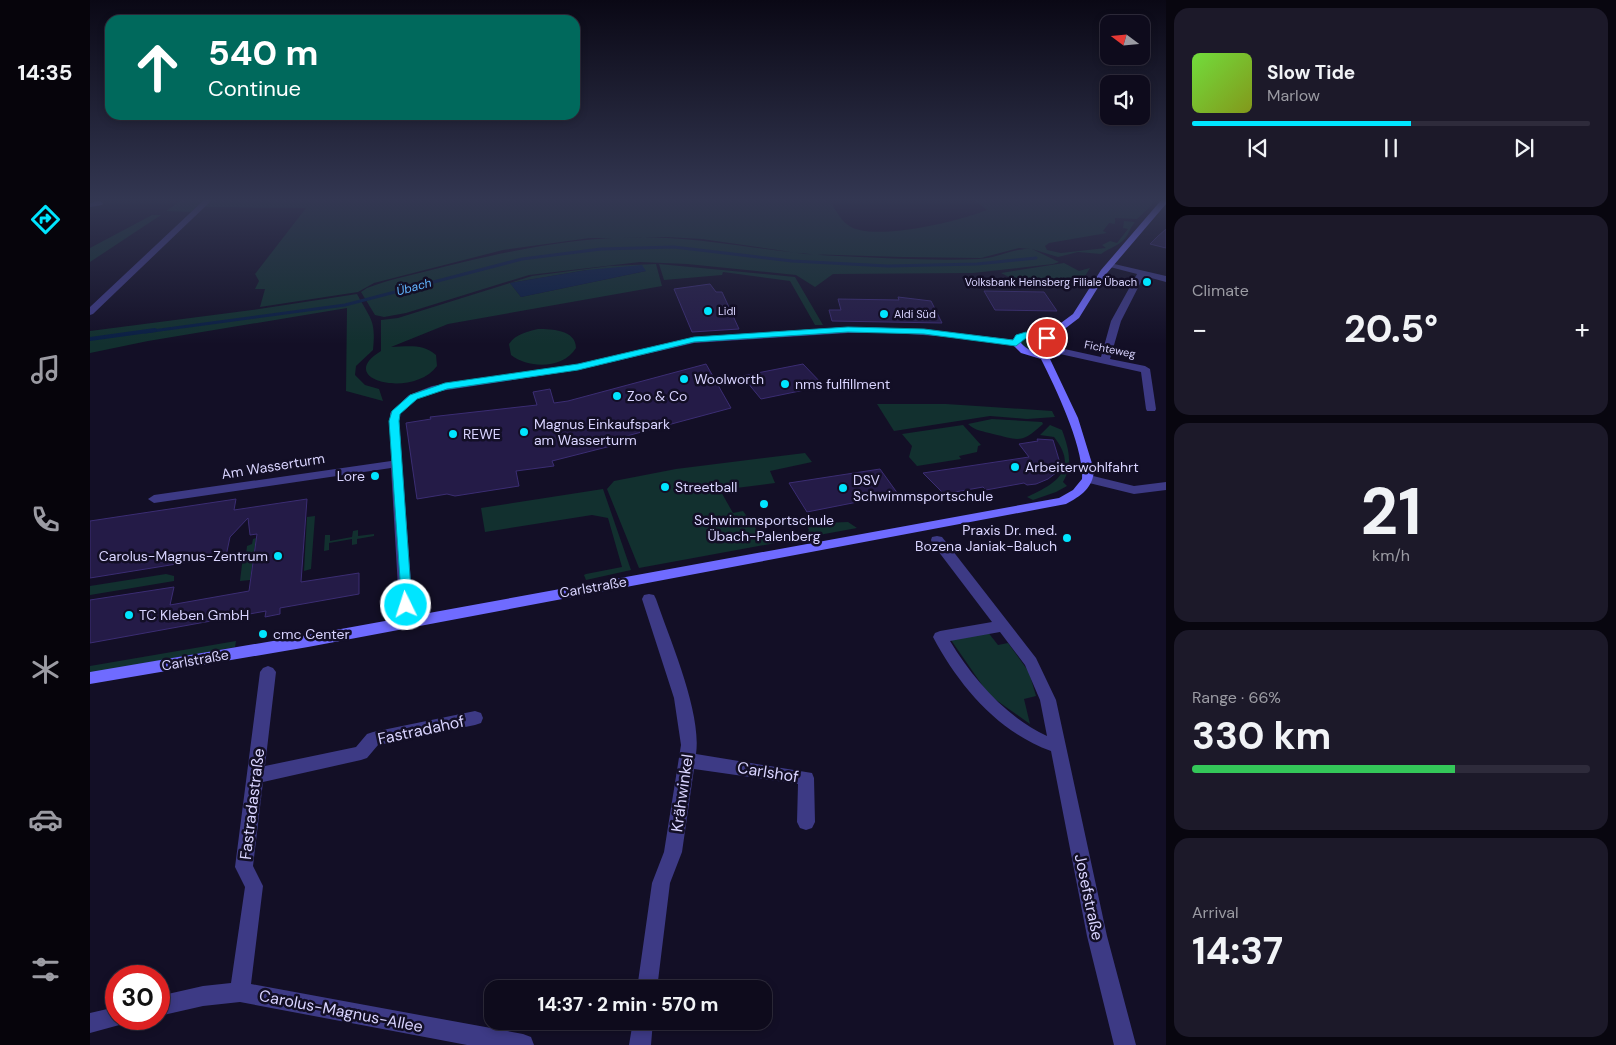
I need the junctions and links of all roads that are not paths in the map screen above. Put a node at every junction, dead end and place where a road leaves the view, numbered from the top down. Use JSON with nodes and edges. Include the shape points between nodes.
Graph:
{"nodes":[{"id":1,"x":159,"y":247,"type":"edge"},
{"id":2,"x":1127,"y":247,"type":"edge"},
{"id":3,"x":1112,"y":265,"type":"junction"},
{"id":4,"x":1142,"y":272,"type":"junction"},
{"id":5,"x":1166,"y":279,"type":"edge"},
{"id":6,"x":90,"y":312,"type":"edge"},
{"id":7,"x":1047,"y":338,"type":"junction"},
{"id":8,"x":1016,"y":343,"type":"junction"},
{"id":9,"x":1060,"y":351,"type":"junction"},
{"id":10,"x":1044,"y":356,"type":"junction"},
{"id":11,"x":1105,"y":360,"type":"junction"},
{"id":12,"x":1151,"y":409,"type":"dead end"},
{"id":13,"x":397,"y":464,"type":"junction"},
{"id":14,"x":1089,"y":479,"type":"junction"},
{"id":15,"x":1166,"y":486,"type":"edge"},
{"id":16,"x":154,"y":499,"type":"dead end"},
{"id":17,"x":937,"y":540,"type":"dead end"},
{"id":18,"x":649,"y":599,"type":"dead end"},
{"id":19,"x":407,"y":622,"type":"junction"},
{"id":20,"x":1003,"y":626,"type":"junction"},
{"id":21,"x":268,"y":672,"type":"dead end"},
{"id":22,"x":90,"y":678,"type":"edge"},
{"id":23,"x":475,"y":718,"type":"dead end"},
{"id":24,"x":1058,"y":747,"type":"junction"},
{"id":25,"x":686,"y":760,"type":"junction"},
{"id":26,"x":256,"y":776,"type":"junction"},
{"id":27,"x":806,"y":822,"type":"dead end"},
{"id":28,"x":648,"y":980,"type":"edge"},
{"id":29,"x":240,"y":992,"type":"junction"},
{"id":30,"x":170,"y":1004,"type":"edge"},
{"id":31,"x":105,"y":1020,"type":"edge"},
{"id":32,"x":90,"y":1023,"type":"edge"},
{"id":33,"x":642,"y":1030,"type":"edge"},
{"id":34,"x":522,"y":1045,"type":"edge"},
{"id":35,"x":640,"y":1045,"type":"edge"},
{"id":36,"x":1125,"y":1045,"type":"edge"}],
"edges":[{"from":1,"to":6,"type":"street"},
{"from":2,"to":3,"type":"main road"},
{"from":3,"to":4,"type":"street"},
{"from":3,"to":7,"type":"main road","via":[[1076,316]]},
{"from":4,"to":5,"type":"street"},
{"from":4,"to":11,"type":"street","via":[[1116,321]]},
{"from":7,"to":8,"type":"main road","via":[[1026,335],[1019,337]]},
{"from":7,"to":9,"type":"main road","via":[[1059,345]]},
{"from":8,"to":10,"type":"main road","via":[[1026,352]]},
{"from":8,"to":13,"type":"street","via":[[895,330],[694,340],[578,367],[445,386],[413,397],[395,413]]},
{"from":9,"to":10,"type":"main road","via":[[1053,356]]},
{"from":9,"to":11,"type":"street","name":"Fichteweg"},
{"from":10,"to":14,"type":"main road","via":[[1084,451]]},
{"from":11,"to":12,"type":"street","name":"Fichteweg","via":[[1146,371]]},
{"from":13,"to":16,"type":"street","name":"Am Wasserturm"},
{"from":13,"to":19,"type":"street"},
{"from":14,"to":15,"type":"street","via":[[1134,490]]},
{"from":14,"to":19,"type":"main road","name":"Carlstraße","via":[[1079,492],[1062,501]]},
{"from":17,"to":20,"type":"street","name":"Josefstraße"},
{"from":18,"to":25,"type":"street","name":"Krähwinkel","via":[[682,698],[689,745]]},
{"from":19,"to":22,"type":"main road","name":"Carlstraße"},
{"from":20,"to":24,"type":"street","name":"Josefstraße","via":[[1031,662],[1048,700]]},
{"from":20,"to":24,"type":"street","via":[[940,637],[965,678],[979,694],[1026,733]]},
{"from":21,"to":26,"type":"street","name":"Fastradastraße"},
{"from":23,"to":26,"type":"street","name":"Fastradahof","via":[[373,739],[361,753]]},
{"from":24,"to":36,"type":"street","name":"Josefstraße","via":[[1099,944]]},
{"from":25,"to":27,"type":"street","name":"Carlshof","via":[[806,778]]},
{"from":25,"to":28,"type":"street","name":"Krähwinkel","via":[[673,852],[661,883]]},
{"from":26,"to":29,"type":"street","name":"Fastradastraße","via":[[244,867],[254,886]]},
{"from":29,"to":30,"type":"street","name":"Carolus-Magnus-Allee"},
{"from":29,"to":34,"type":"street","name":"Carolus-Magnus-Allee"},
{"from":31,"to":32,"type":"street"},
{"from":33,"to":35,"type":"street"}]}
